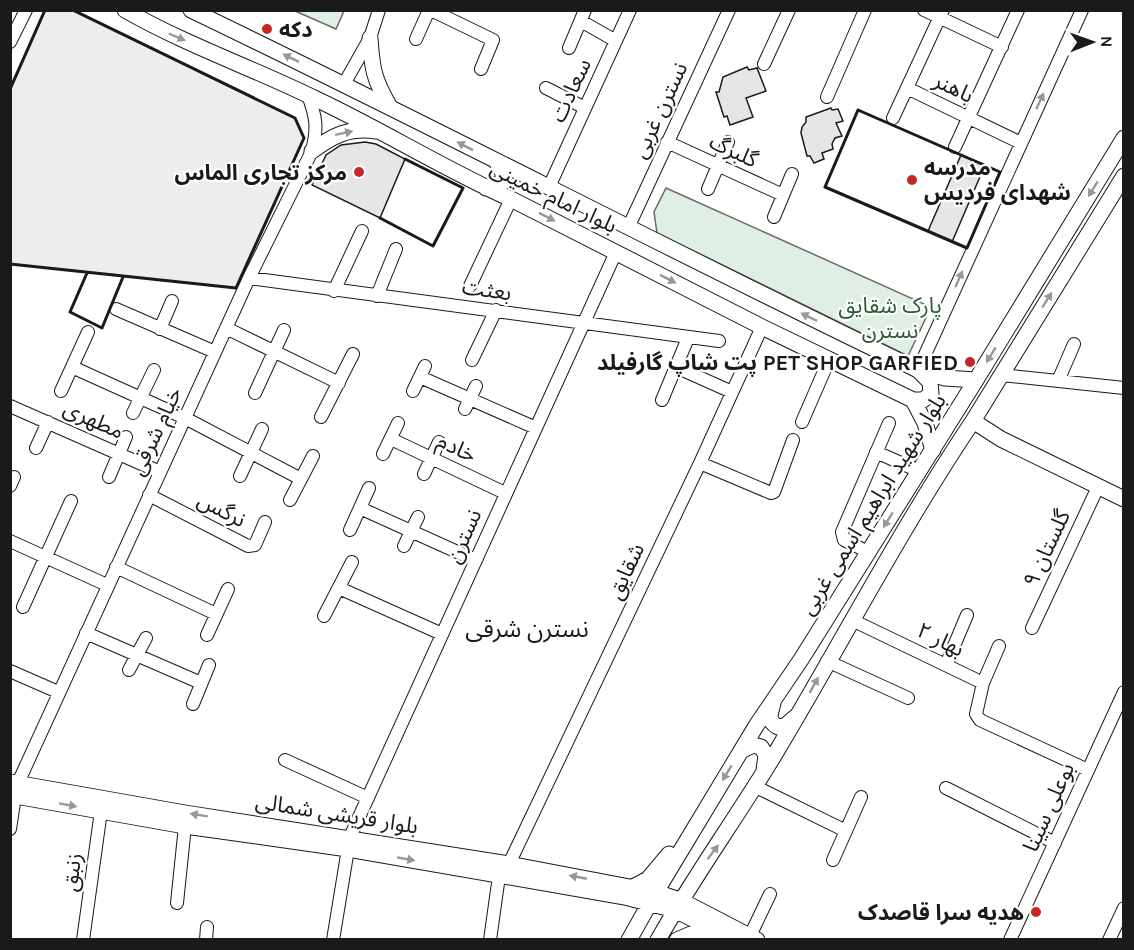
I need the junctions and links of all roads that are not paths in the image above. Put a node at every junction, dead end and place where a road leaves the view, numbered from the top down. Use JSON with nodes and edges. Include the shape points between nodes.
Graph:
{"nodes":[{"id":1,"x":26,"y":10,"type":"edge"},
{"id":2,"x":125,"y":10,"type":"edge"},
{"id":3,"x":155,"y":10,"type":"edge"},
{"id":4,"x":191,"y":10,"type":"edge"},
{"id":5,"x":379,"y":10,"type":"edge"},
{"id":6,"x":430,"y":10,"type":"edge"},
{"id":7,"x":630,"y":10,"type":"edge"},
{"id":8,"x":729,"y":10,"type":"edge"},
{"id":9,"x":789,"y":10,"type":"edge"},
{"id":10,"x":865,"y":10,"type":"edge"},
{"id":11,"x":924,"y":10,"type":"edge"},
{"id":12,"x":1018,"y":10,"type":"edge"},
{"id":13,"x":1082,"y":10,"type":"edge"},
{"id":14,"x":941,"y":14,"type":"edge"},
{"id":15,"x":583,"y":16,"type":"edge"},
{"id":16,"x":156,"y":28,"type":"junction"},
{"id":17,"x":370,"y":38,"type":"junction"},
{"id":18,"x":416,"y":39,"type":"dead end"},
{"id":19,"x":616,"y":41,"type":"junction"},
{"id":20,"x":10,"y":42,"type":"edge"},
{"id":21,"x":1002,"y":47,"type":"junction"},
{"id":22,"x":569,"y":48,"type":"dead end"},
{"id":23,"x":764,"y":64,"type":"dead end"},
{"id":24,"x":481,"y":69,"type":"dead end"},
{"id":25,"x":345,"y":84,"type":"junction"},
{"id":26,"x":546,"y":88,"type":"dead end"},
{"id":27,"x":907,"y":88,"type":"junction"},
{"id":28,"x":308,"y":95,"type":"junction"},
{"id":29,"x":827,"y":97,"type":"dead end"},
{"id":30,"x":390,"y":107,"type":"junction"},
{"id":31,"x":585,"y":108,"type":"junction"},
{"id":32,"x":969,"y":117,"type":"junction"},
{"id":33,"x":893,"y":118,"type":"dead end"},
{"id":34,"x":381,"y":132,"type":"junction"},
{"id":35,"x":1124,"y":138,"type":"edge"},
{"id":36,"x":667,"y":142,"type":"junction"},
{"id":37,"x":728,"y":142,"type":"dead end"},
{"id":38,"x":1021,"y":143,"type":"junction"},
{"id":39,"x":955,"y":147,"type":"dead end"},
{"id":40,"x":312,"y":151,"type":"junction"},
{"id":41,"x":496,"y":161,"type":"junction"},
{"id":42,"x":717,"y":166,"type":"junction"},
{"id":43,"x":792,"y":174,"type":"dead end"},
{"id":44,"x":1124,"y":176,"type":"edge"},
{"id":45,"x":549,"y":187,"type":"junction"},
{"id":46,"x":486,"y":188,"type":"junction"},
{"id":47,"x":708,"y":189,"type":"dead end"},
{"id":48,"x":783,"y":195,"type":"junction"},
{"id":49,"x":511,"y":199,"type":"junction"},
{"id":50,"x":774,"y":217,"type":"dead end"},
{"id":51,"x":628,"y":228,"type":"junction"},
{"id":52,"x":362,"y":231,"type":"dead end"},
{"id":53,"x":396,"y":249,"type":"dead end"},
{"id":54,"x":616,"y":252,"type":"junction"},
{"id":55,"x":249,"y":278,"type":"junction"},
{"id":56,"x":470,"y":286,"type":"dead end"},
{"id":57,"x":334,"y":291,"type":"junction"},
{"id":58,"x":377,"y":296,"type":"junction"},
{"id":59,"x":172,"y":301,"type":"dead end"},
{"id":60,"x":116,"y":309,"type":"dead end"},
{"id":61,"x":496,"y":310,"type":"junction"},
{"id":62,"x":582,"y":324,"type":"junction"},
{"id":63,"x":762,"y":327,"type":"junction"},
{"id":64,"x":226,"y":328,"type":"junction"},
{"id":65,"x":160,"y":329,"type":"junction"},
{"id":66,"x":284,"y":330,"type":"dead end"},
{"id":67,"x":88,"y":332,"type":"dead end"},
{"id":68,"x":688,"y":338,"type":"junction"},
{"id":69,"x":719,"y":340,"type":"dead end"},
{"id":70,"x":1074,"y":344,"type":"dead end"},
{"id":71,"x":274,"y":351,"type":"junction"},
{"id":72,"x":215,"y":352,"type":"junction"},
{"id":73,"x":353,"y":354,"type":"dead end"},
{"id":74,"x":472,"y":360,"type":"dead end"},
{"id":75,"x":829,"y":360,"type":"junction"},
{"id":76,"x":676,"y":367,"type":"junction"},
{"id":77,"x":72,"y":368,"type":"junction"},
{"id":78,"x":154,"y":370,"type":"dead end"},
{"id":79,"x":918,"y":370,"type":"junction"},
{"id":80,"x":1001,"y":375,"type":"junction"},
{"id":81,"x":976,"y":380,"type":"junction"},
{"id":82,"x":1058,"y":381,"type":"junction"},
{"id":83,"x":339,"y":383,"type":"junction"},
{"id":84,"x":476,"y":386,"type":"dead end"},
{"id":85,"x":1124,"y":388,"type":"edge"},
{"id":86,"x":61,"y":390,"type":"dead end"},
{"id":87,"x":413,"y":391,"type":"dead end"},
{"id":88,"x":732,"y":392,"type":"junction"},
{"id":89,"x":255,"y":393,"type":"dead end"},
{"id":90,"x":141,"y":398,"type":"junction"},
{"id":91,"x":662,"y":400,"type":"dead end"},
{"id":92,"x":913,"y":400,"type":"junction"},
{"id":93,"x":467,"y":404,"type":"junction"},
{"id":94,"x":10,"y":406,"type":"edge"},
{"id":95,"x":133,"y":413,"type":"dead end"},
{"id":96,"x":321,"y":417,"type":"dead end"},
{"id":97,"x":184,"y":418,"type":"junction"},
{"id":98,"x":973,"y":421,"type":"junction"},
{"id":99,"x":48,"y":422,"type":"junction"},
{"id":100,"x":802,"y":422,"type":"dead end"},
{"id":101,"x":398,"y":423,"type":"dead end"},
{"id":102,"x":889,"y":423,"type":"dead end"},
{"id":103,"x":536,"y":428,"type":"junction"},
{"id":104,"x":262,"y":429,"type":"dead end"},
{"id":105,"x":126,"y":436,"type":"dead end"},
{"id":106,"x":391,"y":439,"type":"junction"},
{"id":107,"x":1001,"y":439,"type":"junction"},
{"id":108,"x":793,"y":440,"type":"dead end"},
{"id":109,"x":439,"y":442,"type":"dead end"},
{"id":110,"x":36,"y":448,"type":"dead end"},
{"id":111,"x":933,"y":450,"type":"junction"},
{"id":112,"x":876,"y":452,"type":"junction"},
{"id":113,"x":119,"y":453,"type":"junction"},
{"id":114,"x":250,"y":453,"type":"junction"},
{"id":115,"x":383,"y":454,"type":"dead end"},
{"id":116,"x":313,"y":456,"type":"dead end"},
{"id":117,"x":950,"y":456,"type":"junction"},
{"id":118,"x":432,"y":458,"type":"junction"},
{"id":119,"x":700,"y":463,"type":"junction"},
{"id":120,"x":919,"y":471,"type":"junction"},
{"id":121,"x":160,"y":472,"type":"junction"},
{"id":122,"x":424,"y":474,"type":"dead end"},
{"id":123,"x":240,"y":476,"type":"dead end"},
{"id":124,"x":109,"y":477,"type":"dead end"},
{"id":125,"x":301,"y":479,"type":"junction"},
{"id":126,"x":1098,"y":486,"type":"junction"},
{"id":127,"x":369,"y":488,"type":"dead end"},
{"id":128,"x":505,"y":493,"type":"junction"},
{"id":129,"x":149,"y":495,"type":"junction"},
{"id":130,"x":1124,"y":499,"type":"edge"},
{"id":131,"x":290,"y":500,"type":"dead end"},
{"id":132,"x":71,"y":501,"type":"dead end"},
{"id":133,"x":360,"y":508,"type":"junction"},
{"id":134,"x":418,"y":517,"type":"dead end"},
{"id":135,"x":265,"y":522,"type":"dead end"},
{"id":136,"x":350,"y":530,"type":"dead end"},
{"id":137,"x":411,"y":531,"type":"junction"},
{"id":138,"x":10,"y":541,"type":"edge"},
{"id":139,"x":405,"y":546,"type":"dead end"},
{"id":140,"x":868,"y":552,"type":"junction"},
{"id":141,"x":47,"y":557,"type":"junction"},
{"id":142,"x":475,"y":560,"type":"junction"},
{"id":143,"x":352,"y":562,"type":"dead end"},
{"id":144,"x":116,"y":567,"type":"junction"},
{"id":145,"x":107,"y":585,"type":"junction"},
{"id":146,"x":339,"y":588,"type":"junction"},
{"id":147,"x":228,"y":589,"type":"dead end"},
{"id":148,"x":23,"y":607,"type":"dead end"},
{"id":149,"x":216,"y":614,"type":"junction"},
{"id":150,"x":967,"y":615,"type":"dead end"},
{"id":151,"x":324,"y":616,"type":"dead end"},
{"id":152,"x":852,"y":620,"type":"junction"},
{"id":153,"x":1032,"y":628,"type":"dead end"},
{"id":154,"x":86,"y":633,"type":"junction"},
{"id":155,"x":442,"y":634,"type":"junction"},
{"id":156,"x":207,"y":635,"type":"dead end"},
{"id":157,"x":146,"y":638,"type":"dead end"},
{"id":158,"x":999,"y":646,"type":"dead end"},
{"id":159,"x":137,"y":655,"type":"junction"},
{"id":160,"x":827,"y":661,"type":"junction"},
{"id":161,"x":946,"y":665,"type":"junction"},
{"id":162,"x":209,"y":666,"type":"dead end"},
{"id":163,"x":129,"y":670,"type":"dead end"},
{"id":164,"x":10,"y":671,"type":"edge"},
{"id":165,"x":983,"y":683,"type":"junction"},
{"id":166,"x":201,"y":684,"type":"junction"},
{"id":167,"x":58,"y":692,"type":"junction"},
{"id":168,"x":1124,"y":692,"type":"edge"},
{"id":169,"x":908,"y":698,"type":"dead end"},
{"id":170,"x":774,"y":701,"type":"junction"},
{"id":171,"x":193,"y":704,"type":"dead end"},
{"id":172,"x":797,"y":716,"type":"junction"},
{"id":173,"x":741,"y":751,"type":"junction"},
{"id":174,"x":285,"y":760,"type":"dead end"},
{"id":175,"x":764,"y":770,"type":"junction"},
{"id":176,"x":1088,"y":770,"type":"junction"},
{"id":177,"x":754,"y":786,"type":"junction"},
{"id":178,"x":945,"y":788,"type":"dead end"},
{"id":179,"x":14,"y":789,"type":"edge"},
{"id":180,"x":861,"y":796,"type":"dead end"},
{"id":181,"x":368,"y":798,"type":"junction"},
{"id":182,"x":100,"y":811,"type":"junction"},
{"id":183,"x":185,"y":825,"type":"junction"},
{"id":184,"x":695,"y":826,"type":"junction"},
{"id":185,"x":10,"y":829,"type":"edge"},
{"id":186,"x":846,"y":831,"type":"junction"},
{"id":187,"x":284,"y":833,"type":"junction"},
{"id":188,"x":349,"y":843,"type":"junction"},
{"id":189,"x":1055,"y":843,"type":"junction"},
{"id":190,"x":833,"y":860,"type":"dead end"},
{"id":191,"x":504,"y":870,"type":"junction"},
{"id":192,"x":633,"y":887,"type":"junction"},
{"id":193,"x":770,"y":894,"type":"dead end"},
{"id":194,"x":653,"y":897,"type":"junction"},
{"id":195,"x":177,"y":903,"type":"dead end"},
{"id":196,"x":678,"y":905,"type":"junction"},
{"id":197,"x":1124,"y":908,"type":"edge"},
{"id":198,"x":731,"y":938,"type":"edge"},
{"id":199,"x":754,"y":938,"type":"edge"},
{"id":200,"x":83,"y":939,"type":"edge"},
{"id":201,"x":333,"y":939,"type":"edge"},
{"id":202,"x":490,"y":939,"type":"edge"},
{"id":203,"x":629,"y":939,"type":"edge"},
{"id":204,"x":658,"y":939,"type":"edge"},
{"id":205,"x":677,"y":939,"type":"edge"},
{"id":206,"x":1011,"y":939,"type":"edge"},
{"id":207,"x":1109,"y":939,"type":"edge"}],
"edges":[{"from":1,"to":20,"type":"street"},
{"from":2,"to":16,"type":"main road","name":"بلوار امام خمینی"},
{"from":3,"to":16,"type":"main road"},
{"from":25,"to":4,"type":"main road","name":"بلوار امام خمینی","one_way":true},
{"from":5,"to":17,"type":"street"},
{"from":6,"to":18,"type":"street"},
{"from":6,"to":24,"type":"street","via":[[493,40]]},
{"from":7,"to":19,"type":"street","name":"سعادت"},
{"from":8,"to":36,"type":"street","name":"نسترن غربی"},
{"from":9,"to":23,"type":"street"},
{"from":10,"to":29,"type":"street"},
{"from":11,"to":14,"type":"street"},
{"from":12,"to":21,"type":"street"},
{"from":38,"to":13,"type":"street","one_way":true},
{"from":14,"to":21,"type":"street"},
{"from":14,"to":27,"type":"street","name":"باهنر"},
{"from":15,"to":19,"type":"street"},
{"from":15,"to":22,"type":"street"},
{"from":16,"to":28,"type":"main road","name":"بلوار امام خمینی","one_way":true},
{"from":17,"to":25,"type":"street"},
{"from":17,"to":30,"type":"main road","via":[[375,81]]},
{"from":19,"to":31,"type":"street","name":"سعادت"},
{"from":21,"to":32,"type":"street"},
{"from":25,"to":30,"type":"main road","name":"بلوار امام خمینی"},
{"from":26,"to":31,"type":"street"},
{"from":27,"to":32,"type":"street","name":"باهنر"},
{"from":27,"to":33,"type":"street"},
{"from":28,"to":34,"type":"main road","name":"بلوار امام خمینی"},
{"from":28,"to":40,"type":"street","name":"خیام شرقی","via":[[316,116]]},
{"from":41,"to":30,"type":"main road","name":"بلوار امام خمینی","one_way":true},
{"from":31,"to":45,"type":"street","name":"سعادت"},
{"from":32,"to":38,"type":"street","name":"باهنر"},
{"from":32,"to":39,"type":"street"},
{"from":40,"to":34,"type":"main road","one_way":true,"via":[[336,135],[361,130]]},
{"from":34,"to":46,"type":"main road","name":"بلوار امام خمینی"},
{"from":35,"to":81,"type":"main road","name":"بلوار شهید ابراهیم اسمی غربی","one_way":true},
{"from":36,"to":42,"type":"street","name":"گلبرگ"},
{"from":36,"to":51,"type":"street","name":"نسترن غربی"},
{"from":37,"to":42,"type":"street"},
{"from":79,"to":38,"type":"street","one_way":true},
{"from":40,"to":55,"type":"street","name":"خیام شرقی"},
{"from":41,"to":45,"type":"main road","name":"بلوار امام خمینی"},
{"from":41,"to":46,"type":"main road","via":[[503,182]]},
{"from":42,"to":47,"type":"street"},
{"from":42,"to":48,"type":"street","name":"گلبرگ"},
{"from":43,"to":48,"type":"street"},
{"from":80,"to":44,"type":"main road","name":"بلوار شهید ابراهیم اسمی غربی","one_way":true},
{"from":45,"to":51,"type":"main road","name":"بلوار امام خمینی"},
{"from":46,"to":49,"type":"main road","name":"بلوار امام خمینی"},
{"from":48,"to":50,"type":"street"},
{"from":49,"to":54,"type":"main road","name":"بلوار امام خمینی","one_way":true},
{"from":49,"to":56,"type":"street"},
{"from":79,"to":51,"type":"main road","name":"بلوار امام خمینی","one_way":true},
{"from":52,"to":57,"type":"street"},
{"from":53,"to":58,"type":"street"},
{"from":54,"to":62,"type":"street","name":"نسترن"},
{"from":54,"to":63,"type":"main road","name":"بلوار امام خمینی","one_way":true},
{"from":55,"to":57,"type":"street","name":"بعثت"},
{"from":55,"to":64,"type":"street","name":"خیام شرقی"},
{"from":57,"to":58,"type":"street","name":"بعثت"},
{"from":58,"to":61,"type":"street","name":"بعثت"},
{"from":59,"to":65,"type":"street"},
{"from":60,"to":65,"type":"street"},
{"from":61,"to":62,"type":"street","name":"بعثت"},
{"from":61,"to":74,"type":"street"},
{"from":62,"to":68,"type":"street","name":"بعثت"},
{"from":62,"to":103,"type":"street","name":"نسترن"},
{"from":63,"to":75,"type":"main road","name":"بلوار امام خمینی"},
{"from":63,"to":88,"type":"street","name":"شقایق"},
{"from":64,"to":71,"type":"street"},
{"from":64,"to":72,"type":"street","name":"خیام شرقی"},
{"from":65,"to":72,"type":"street"},
{"from":66,"to":71,"type":"street"},
{"from":67,"to":77,"type":"street"},
{"from":68,"to":69,"type":"street","name":"بعثت"},
{"from":68,"to":76,"type":"street"},
{"from":70,"to":82,"type":"street"},
{"from":71,"to":83,"type":"street"},
{"from":71,"to":89,"type":"street"},
{"from":72,"to":97,"type":"street","name":"خیام شرقی"},
{"from":73,"to":83,"type":"street"},
{"from":75,"to":92,"type":"main road","name":"بلوار امام خمینی"},
{"from":75,"to":100,"type":"street"},
{"from":76,"to":88,"type":"street"},
{"from":76,"to":91,"type":"street"},
{"from":77,"to":86,"type":"street"},
{"from":77,"to":90,"type":"street"},
{"from":78,"to":90,"type":"street"},
{"from":79,"to":81,"type":"main road","name":"بلوار امام خمینی","via":[[945,378]]},
{"from":79,"to":92,"type":"main road","via":[[930,382],[931,394],[923,400]]},
{"from":80,"to":82,"type":"street"},
{"from":80,"to":98,"type":"main road","name":"بلوار شهید ابراهیم اسمی غربی"},
{"from":81,"to":111,"type":"main road","name":"بلوار شهید ابراهیم اسمی غربی"},
{"from":82,"to":85,"type":"street"},
{"from":83,"to":96,"type":"street"},
{"from":84,"to":93,"type":"street"},
{"from":87,"to":93,"type":"street","via":[[422,371]]},
{"from":88,"to":119,"type":"street","name":"شقایق"},
{"from":90,"to":95,"type":"street"},
{"from":90,"to":97,"type":"street"},
{"from":92,"to":111,"type":"main road"},
{"from":93,"to":103,"type":"street"},
{"from":94,"to":99,"type":"street","name":"مطهری"},
{"from":97,"to":114,"type":"street"},
{"from":97,"to":121,"type":"street","name":"خیام شرقی"},
{"from":98,"to":107,"type":"main road"},
{"from":98,"to":117,"type":"main road","name":"بلوار شهید ابراهیم اسمی غربی"},
{"from":99,"to":110,"type":"street"},
{"from":99,"to":113,"type":"street","name":"مطهری"},
{"from":101,"to":106,"type":"street"},
{"from":102,"to":112,"type":"street"},
{"from":103,"to":128,"type":"street","name":"نسترن"},
{"from":104,"to":114,"type":"street"},
{"from":105,"to":113,"type":"street"},
{"from":106,"to":115,"type":"street"},
{"from":106,"to":118,"type":"street","name":"خادم"},
{"from":107,"to":117,"type":"main road","via":[[982,436]]},
{"from":107,"to":126,"type":"main road"},
{"from":108,"to":119,"type":"street","via":[[771,494]]},
{"from":109,"to":118,"type":"street"},
{"from":111,"to":120,"type":"main road","name":"بلوار شهید ابراهیم اسمی غربی"},
{"from":112,"to":120,"type":"street"},
{"from":112,"to":140,"type":"street","via":[[842,532],[844,540]]},
{"from":113,"to":121,"type":"street","name":"مطهری"},
{"from":113,"to":124,"type":"street"},
{"from":114,"to":123,"type":"street"},
{"from":114,"to":125,"type":"street"},
{"from":116,"to":125,"type":"street"},
{"from":117,"to":152,"type":"main road","name":"بلوار شهید ابراهیم اسمی غربی"},
{"from":118,"to":122,"type":"street"},
{"from":118,"to":128,"type":"street","name":"خادم"},
{"from":119,"to":191,"type":"street","name":"شقایق"},
{"from":120,"to":140,"type":"main road","name":"بلوار شهید ابراهیم اسمی غربی","one_way":true},
{"from":121,"to":129,"type":"street","name":"خیام شرقی"},
{"from":125,"to":131,"type":"street"},
{"from":126,"to":130,"type":"main road"},
{"from":126,"to":153,"type":"street","name":"گلستان ۹"},
{"from":127,"to":133,"type":"street"},
{"from":128,"to":142,"type":"street","name":"نسترن"},
{"from":129,"to":135,"type":"street","name":"نرگس","via":[[248,546],[255,545]]},
{"from":129,"to":144,"type":"street","name":"خیام شرقی"},
{"from":132,"to":141,"type":"street"},
{"from":133,"to":136,"type":"street"},
{"from":133,"to":137,"type":"street"},
{"from":134,"to":137,"type":"street"},
{"from":137,"to":139,"type":"street"},
{"from":137,"to":142,"type":"street"},
{"from":138,"to":141,"type":"street"},
{"from":140,"to":170,"type":"main road","name":"بلوار شهید ابراهیم اسمی غربی"},
{"from":141,"to":145,"type":"street"},
{"from":141,"to":148,"type":"street"},
{"from":142,"to":155,"type":"street","name":"نسترن"},
{"from":143,"to":146,"type":"street"},
{"from":144,"to":145,"type":"street","name":"خیام شرقی"},
{"from":144,"to":149,"type":"street"},
{"from":145,"to":154,"type":"street","name":"خیام شرقی"},
{"from":146,"to":151,"type":"street"},
{"from":146,"to":155,"type":"street"},
{"from":147,"to":149,"type":"street"},
{"from":149,"to":156,"type":"street"},
{"from":150,"to":161,"type":"street"},
{"from":152,"to":160,"type":"main road","name":"بلوار شهید ابراهیم اسمی غربی"},
{"from":152,"to":161,"type":"street","name":"بهار ۲"},
{"from":154,"to":159,"type":"street"},
{"from":154,"to":167,"type":"street","name":"خیام شرقی"},
{"from":155,"to":181,"type":"street","name":"نسترن"},
{"from":157,"to":159,"type":"street"},
{"from":158,"to":165,"type":"street"},
{"from":159,"to":163,"type":"street"},
{"from":159,"to":166,"type":"street"},
{"from":160,"to":169,"type":"street"},
{"from":172,"to":160,"type":"main road","name":"بلوار شهید ابراهیم اسمی غربی","one_way":true},
{"from":161,"to":165,"type":"street","name":"بهار ۲"},
{"from":162,"to":166,"type":"street"},
{"from":164,"to":167,"type":"street"},
{"from":165,"to":176,"type":"street","name":"بهار ۲","via":[[976,714],[980,720]]},
{"from":166,"to":171,"type":"street"},
{"from":167,"to":179,"type":"street","name":"خیام شرقی"},
{"from":168,"to":176,"type":"street","name":"بوعلی سینا"},
{"from":170,"to":172,"type":"main road","via":[[770,717],[778,728]]},
{"from":170,"to":173,"type":"main road","name":"بلوار شهید ابراهیم اسمی غربی"},
{"from":172,"to":175,"type":"main road","name":"بلوار شهید ابراهیم اسمی غربی"},
{"from":173,"to":175,"type":"main road","via":[[761,747],[766,755]]},
{"from":173,"to":184,"type":"main road","name":"بلوار شهید ابراهیم اسمی غربی","one_way":true},
{"from":174,"to":181,"type":"street"},
{"from":175,"to":177,"type":"main road","name":"بلوار شهید ابراهیم اسمی غربی"},
{"from":176,"to":189,"type":"street","name":"بوعلی سینا"},
{"from":177,"to":186,"type":"street"},
{"from":196,"to":177,"type":"main road","name":"بلوار شهید ابراهیم اسمی غربی","one_way":true},
{"from":178,"to":189,"type":"street"},
{"from":179,"to":182,"type":"main road","name":"بلوار قریشی شمالی","one_way":true},
{"from":179,"to":185,"type":"street","name":"خیام شرقی"},
{"from":187,"to":179,"type":"main road","name":"بلوار قریشی شمالی","one_way":true,"via":[[185,813]]},
{"from":180,"to":186,"type":"street"},
{"from":181,"to":188,"type":"street","name":"نسترن"},
{"from":182,"to":183,"type":"main road","name":"بلوار قریشی شمالی"},
{"from":182,"to":200,"type":"street","name":"زنبق"},
{"from":183,"to":187,"type":"main road","name":"بلوار قریشی شمالی"},
{"from":183,"to":195,"type":"street"},
{"from":184,"to":192,"type":"main road","via":[[682,835],[648,879]]},
{"from":184,"to":194,"type":"main road","name":"بلوار شهید ابراهیم اسمی غربی"},
{"from":186,"to":190,"type":"street"},
{"from":187,"to":188,"type":"main road","name":"بلوار قریشی شمالی"},
{"from":188,"to":191,"type":"main road","name":"بلوار قریشی شمالی"},
{"from":188,"to":201,"type":"street"},
{"from":189,"to":206,"type":"street","name":"بوعلی سینا"},
{"from":192,"to":191,"type":"main road","name":"بلوار قریشی شمالی","one_way":true},
{"from":191,"to":194,"type":"main road","name":"بلوار قریشی شمالی"},
{"from":191,"to":202,"type":"street","name":"شقایق"},
{"from":192,"to":194,"type":"main road","name":"بلوار قریشی شمالی"},
{"from":193,"to":199,"type":"street"},
{"from":194,"to":196,"type":"main road"},
{"from":194,"to":203,"type":"main road","name":"بلوار شهید ابراهیم اسمی غربی"},
{"from":196,"to":198,"type":"main road"},
{"from":196,"to":199,"type":"main road"},
{"from":196,"to":204,"type":"main road","name":"بلوار شهید ابراهیم اسمی غربی"},
{"from":197,"to":207,"type":"street"},
{"from":198,"to":205,"type":"main road","via":[[711,933]]}]}
